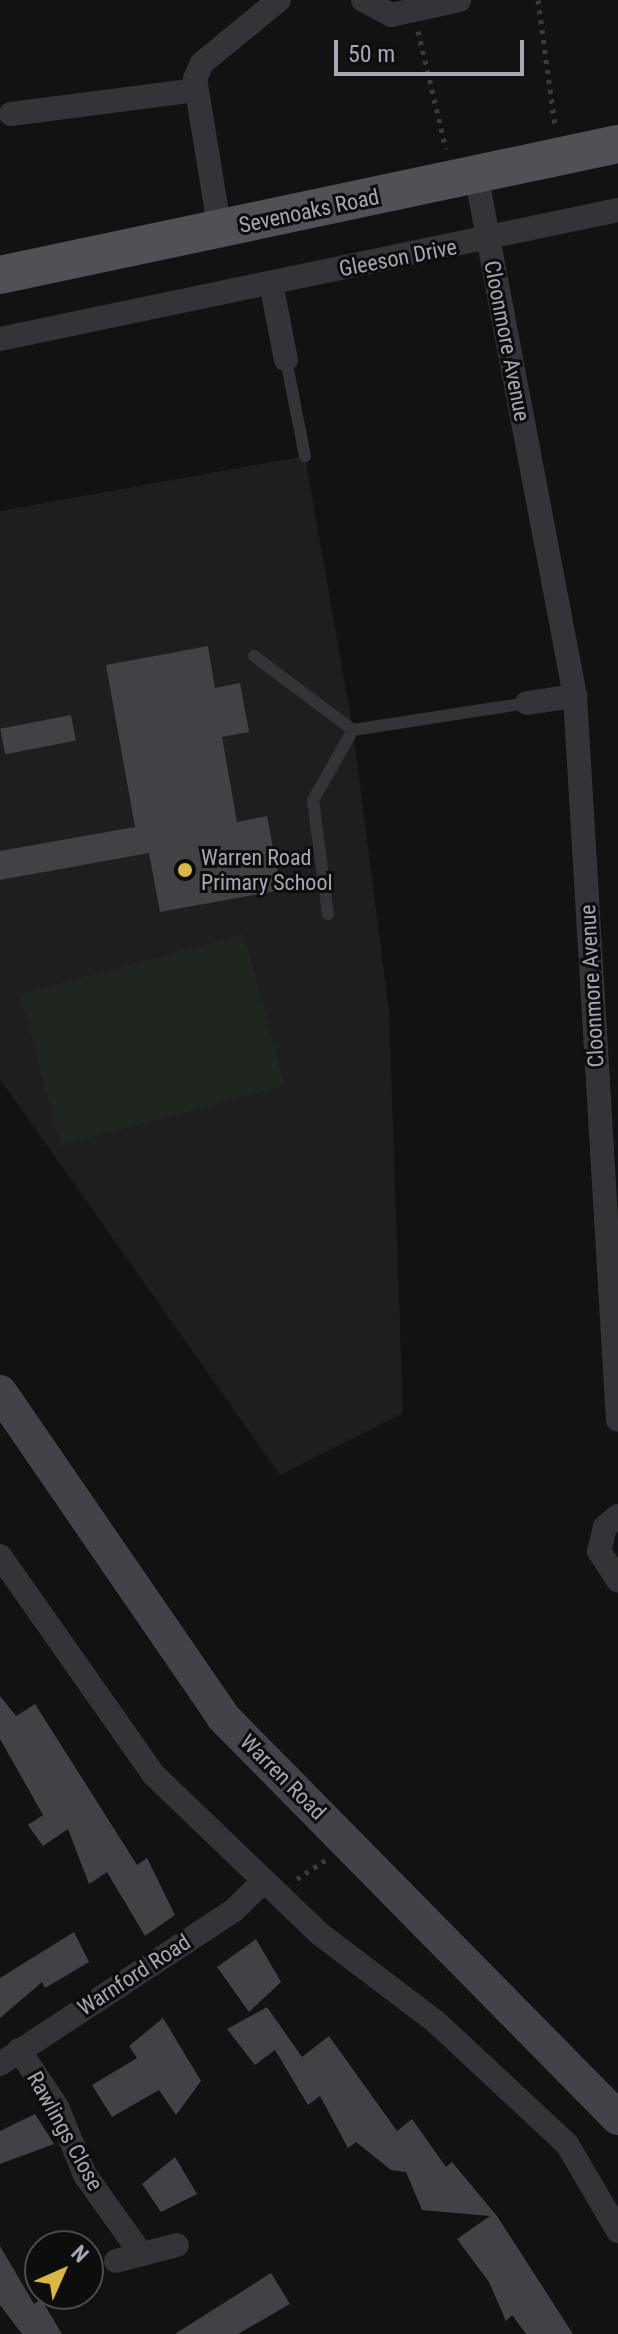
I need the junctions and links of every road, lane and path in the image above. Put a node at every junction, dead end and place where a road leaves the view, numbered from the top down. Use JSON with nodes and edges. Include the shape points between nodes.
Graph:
{"nodes":[{"id":1,"x":279,"y":0,"type":"edge"},
{"id":2,"x":363,"y":0,"type":"edge"},
{"id":3,"x":459,"y":0,"type":"edge"},
{"id":4,"x":538,"y":0,"type":"edge"},
{"id":5,"x":413,"y":10,"type":"junction"},
{"id":6,"x":195,"y":90,"type":"junction"},
{"id":7,"x":11,"y":114,"type":"dead end"},
{"id":8,"x":618,"y":144,"type":"edge"},
{"id":9,"x":559,"y":156,"type":"junction"},
{"id":10,"x":465,"y":177,"type":"junction"},
{"id":11,"x":618,"y":210,"type":"edge"},
{"id":12,"x":220,"y":231,"type":"junction"},
{"id":13,"x":488,"y":240,"type":"junction"},
{"id":14,"x":0,"y":275,"type":"edge"},
{"id":15,"x":271,"y":283,"type":"junction"},
{"id":16,"x":0,"y":339,"type":"edge"},
{"id":17,"x":286,"y":360,"type":"joint"},
{"id":18,"x":305,"y":456,"type":"dead end"},
{"id":19,"x":254,"y":656,"type":"dead end"},
{"id":20,"x":575,"y":696,"type":"junction"},
{"id":21,"x":527,"y":703,"type":"joint"},
{"id":22,"x":353,"y":730,"type":"junction"},
{"id":23,"x":328,"y":914,"type":"dead end"},
{"id":24,"x":0,"y":1392,"type":"edge"},
{"id":25,"x":618,"y":1420,"type":"edge"},
{"id":26,"x":618,"y":1516,"type":"edge"},
{"id":27,"x":0,"y":1556,"type":"edge"},
{"id":28,"x":618,"y":1580,"type":"edge"},
{"id":29,"x":350,"y":1844,"type":"junction"},
{"id":30,"x":270,"y":1887,"type":"junction"},
{"id":31,"x":9,"y":2057,"type":"edge"},
{"id":32,"x":618,"y":2118,"type":"edge"},
{"id":33,"x":618,"y":2231,"type":"edge"},
{"id":34,"x":177,"y":2245,"type":"dead end"},
{"id":35,"x":139,"y":2251,"type":"junction"},
{"id":36,"x":116,"y":2261,"type":"dead end"}],
"edges":[{"from":1,"to":6,"type":"street","via":[[202,63]]},
{"from":2,"to":5,"type":"street","via":[[391,15]]},
{"from":3,"to":5,"type":"street"},
{"from":4,"to":9,"type":"path"},
{"from":5,"to":10,"type":"path"},
{"from":6,"to":7,"type":"street"},
{"from":6,"to":12,"type":"street"},
{"from":8,"to":9,"type":"main road","name":"Sevenoaks Road"},
{"from":9,"to":10,"type":"main road","name":"Sevenoaks Road"},
{"from":10,"to":12,"type":"main road","name":"Sevenoaks Road"},
{"from":10,"to":13,"type":"street","name":"Cloonmore Avenue"},
{"from":11,"to":13,"type":"street","name":"Gleeson Drive"},
{"from":12,"to":14,"type":"main road","name":"Sevenoaks Road"},
{"from":13,"to":15,"type":"street","name":"Gleeson Drive"},
{"from":13,"to":20,"type":"street","name":"Cloonmore Avenue"},
{"from":15,"to":16,"type":"street","name":"Gleeson Drive"},
{"from":15,"to":17,"type":"street"},
{"from":17,"to":18,"type":"lane"},
{"from":19,"to":22,"type":"lane"},
{"from":20,"to":21,"type":"street"},
{"from":20,"to":25,"type":"street","name":"Cloonmore Avenue"},
{"from":21,"to":22,"type":"lane"},
{"from":22,"to":23,"type":"lane","via":[[313,800]]},
{"from":24,"to":29,"type":"street","name":"Warren Road","via":[[223,1717]]},
{"from":26,"to":28,"type":"street","via":[[605,1527],[599,1551]]},
{"from":27,"to":30,"type":"street","via":[[153,1774]]},
{"from":29,"to":30,"type":"path"},
{"from":29,"to":32,"type":"street","name":"Warren Road"},
{"from":30,"to":31,"type":"street","name":"Warnford Road"},
{"from":30,"to":33,"type":"street","via":[[436,2022],[567,2144]]},
{"from":31,"to":35,"type":"street","name":"Rawlings Close","via":[[57,2107],[85,2175]]},
{"from":34,"to":35,"type":"street"},
{"from":35,"to":36,"type":"street"}]}
